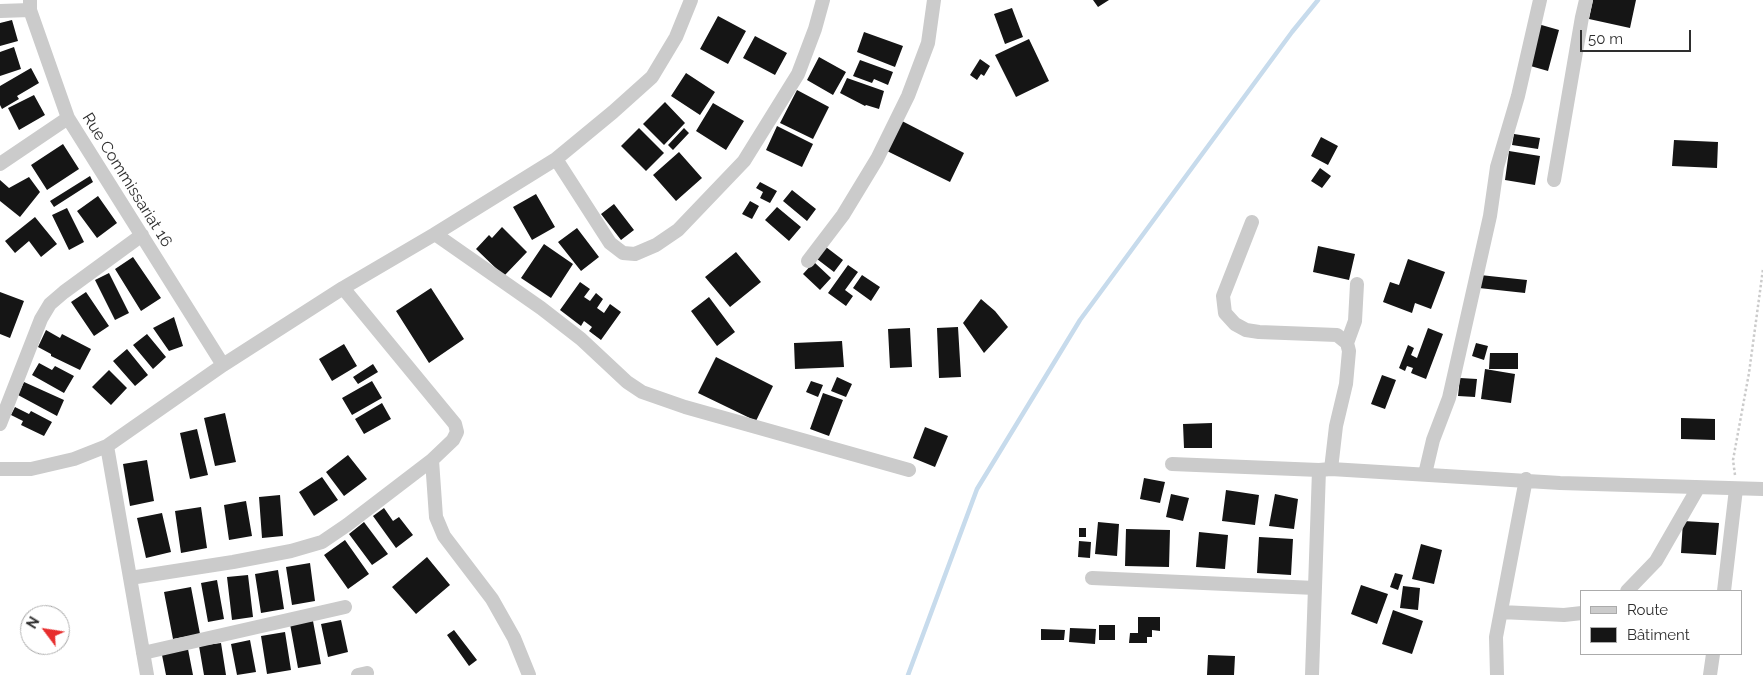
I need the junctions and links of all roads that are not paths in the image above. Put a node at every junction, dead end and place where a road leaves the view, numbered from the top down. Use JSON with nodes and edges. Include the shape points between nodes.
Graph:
{"nodes":[{"id":1,"x":690,"y":0,"type":"edge"},
{"id":2,"x":823,"y":0,"type":"edge"},
{"id":3,"x":934,"y":0,"type":"edge"},
{"id":4,"x":1540,"y":0,"type":"edge"},
{"id":5,"x":1586,"y":0,"type":"edge"},
{"id":6,"x":30,"y":5,"type":"edge"},
{"id":7,"x":0,"y":12,"type":"edge"},
{"id":8,"x":68,"y":118,"type":"junction"},
{"id":9,"x":556,"y":159,"type":"junction"},
{"id":10,"x":0,"y":164,"type":"edge"},
{"id":11,"x":1554,"y":180,"type":"dead end"},
{"id":12,"x":1252,"y":222,"type":"dead end"},
{"id":13,"x":435,"y":234,"type":"junction"},
{"id":14,"x":142,"y":235,"type":"junction"},
{"id":15,"x":808,"y":261,"type":"dead end"},
{"id":16,"x":1357,"y":284,"type":"dead end"},
{"id":17,"x":343,"y":288,"type":"junction"},
{"id":18,"x":1347,"y":343,"type":"junction"},
{"id":19,"x":223,"y":365,"type":"junction"},
{"id":20,"x":0,"y":424,"type":"edge"},
{"id":21,"x":107,"y":446,"type":"junction"},
{"id":22,"x":432,"y":460,"type":"junction"},
{"id":23,"x":1172,"y":464,"type":"dead end"},
{"id":24,"x":0,"y":469,"type":"edge"},
{"id":25,"x":1325,"y":469,"type":"junction"},
{"id":26,"x":909,"y":470,"type":"dead end"},
{"id":27,"x":1425,"y":474,"type":"junction"},
{"id":28,"x":1526,"y":479,"type":"junction"},
{"id":29,"x":1698,"y":488,"type":"junction"},
{"id":30,"x":1736,"y":489,"type":"junction"},
{"id":31,"x":1763,"y":489,"type":"edge"},
{"id":32,"x":130,"y":578,"type":"junction"},
{"id":33,"x":1092,"y":578,"type":"dead end"},
{"id":34,"x":1315,"y":588,"type":"junction"},
{"id":35,"x":1627,"y":590,"type":"edge"},
{"id":36,"x":1724,"y":590,"type":"edge"},
{"id":37,"x":345,"y":607,"type":"dead end"},
{"id":38,"x":1500,"y":612,"type":"junction"},
{"id":39,"x":1580,"y":613,"type":"edge"},
{"id":40,"x":143,"y":654,"type":"junction"},
{"id":41,"x":1713,"y":655,"type":"edge"},
{"id":42,"x":147,"y":675,"type":"edge"},
{"id":43,"x":530,"y":675,"type":"edge"},
{"id":44,"x":1312,"y":675,"type":"edge"},
{"id":45,"x":1497,"y":675,"type":"edge"},
{"id":46,"x":1710,"y":675,"type":"edge"}],
"edges":[{"from":1,"to":9,"type":"street","via":[[676,37],[652,77]]},
{"from":2,"to":9,"type":"street","via":[[798,74],[744,160],[678,230],[656,245],[635,254],[622,253],[610,243]]},
{"from":3,"to":15,"type":"street","via":[[928,42],[908,96],[877,159],[843,215]]},
{"from":4,"to":27,"type":"street","via":[[1518,96],[1497,167],[1490,216],[1450,398]]},
{"from":5,"to":11,"type":"street"},
{"from":6,"to":7,"type":"street"},
{"from":6,"to":8,"type":"street","name":"Rue Commissariat 16"},
{"from":8,"to":10,"type":"street"},
{"from":8,"to":14,"type":"street","name":"Rue Commissariat 16"},
{"from":9,"to":13,"type":"street"},
{"from":12,"to":18,"type":"street","via":[[1223,296],[1225,313],[1246,330],[1338,336]]},
{"from":13,"to":17,"type":"street"},
{"from":13,"to":26,"type":"street","via":[[541,308],[642,392],[684,407]]},
{"from":14,"to":19,"type":"street","name":"Rue Commissariat 16"},
{"from":14,"to":20,"type":"street","via":[[50,304],[41,319]]},
{"from":16,"to":18,"type":"street","via":[[1355,321]]},
{"from":17,"to":19,"type":"street"},
{"from":17,"to":22,"type":"street","via":[[455,424],[457,432],[453,440]]},
{"from":18,"to":25,"type":"street","via":[[1346,384]]},
{"from":19,"to":21,"type":"street"},
{"from":21,"to":24,"type":"street","via":[[74,459],[30,469]]},
{"from":21,"to":32,"type":"street"},
{"from":22,"to":32,"type":"street","via":[[322,542],[233,562]]},
{"from":22,"to":43,"type":"street","via":[[436,517],[444,536],[492,599]]},
{"from":23,"to":25,"type":"street"},
{"from":25,"to":27,"type":"street"},
{"from":25,"to":34,"type":"street"},
{"from":27,"to":28,"type":"street"},
{"from":28,"to":29,"type":"street"},
{"from":28,"to":38,"type":"street"},
{"from":29,"to":30,"type":"street"},
{"from":29,"to":35,"type":"street","via":[[1656,561]]},
{"from":30,"to":31,"type":"street"},
{"from":30,"to":36,"type":"street"},
{"from":32,"to":40,"type":"street"},
{"from":33,"to":34,"type":"street"},
{"from":34,"to":44,"type":"street"},
{"from":37,"to":40,"type":"street"},
{"from":38,"to":39,"type":"street"},
{"from":38,"to":45,"type":"street","via":[[1496,637]]},
{"from":40,"to":42,"type":"street"},
{"from":41,"to":46,"type":"street"}]}
